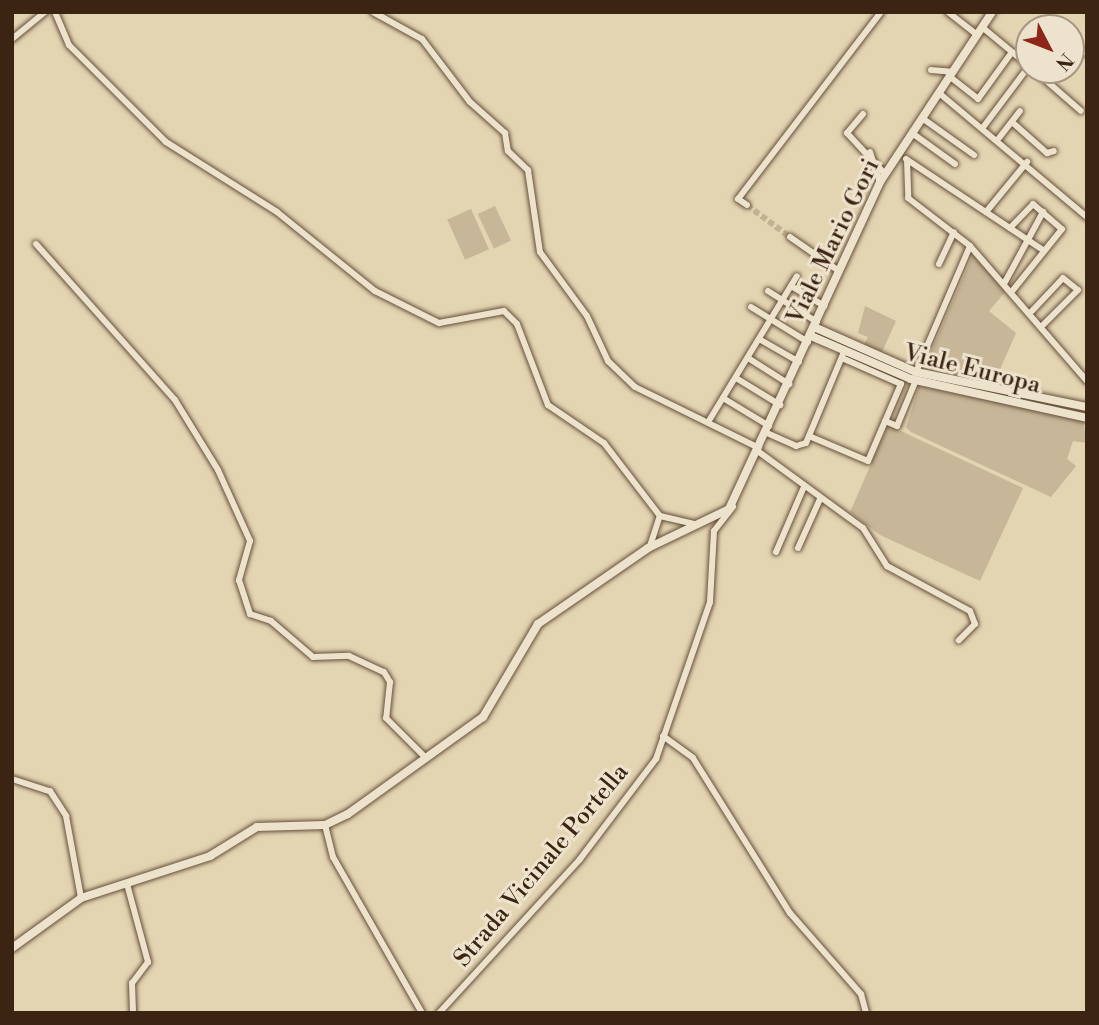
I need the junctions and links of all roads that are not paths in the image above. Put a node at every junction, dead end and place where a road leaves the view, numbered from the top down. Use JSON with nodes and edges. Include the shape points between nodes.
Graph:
{"nodes":[{"id":1,"x":45,"y":12,"type":"edge"},
{"id":2,"x":55,"y":12,"type":"edge"},
{"id":3,"x":373,"y":12,"type":"edge"},
{"id":4,"x":881,"y":12,"type":"edge"},
{"id":5,"x":947,"y":12,"type":"edge"},
{"id":6,"x":992,"y":12,"type":"edge"},
{"id":7,"x":979,"y":31,"type":"junction"},
{"id":8,"x":12,"y":39,"type":"edge"},
{"id":9,"x":1012,"y":52,"type":"junction"},
{"id":10,"x":1015,"y":54,"type":"edge"},
{"id":11,"x":931,"y":70,"type":"dead end"},
{"id":12,"x":950,"y":74,"type":"junction"},
{"id":13,"x":1016,"y":84,"type":"edge"},
{"id":14,"x":1050,"y":84,"type":"edge"},
{"id":15,"x":939,"y":93,"type":"junction"},
{"id":16,"x":1020,"y":111,"type":"dead end"},
{"id":17,"x":1081,"y":111,"type":"dead end"},
{"id":18,"x":863,"y":114,"type":"dead end"},
{"id":19,"x":922,"y":118,"type":"junction"},
{"id":20,"x":1012,"y":122,"type":"junction"},
{"id":21,"x":984,"y":126,"type":"junction"},
{"id":22,"x":912,"y":133,"type":"junction"},
{"id":23,"x":999,"y":138,"type":"junction"},
{"id":24,"x":870,"y":152,"type":"junction"},
{"id":25,"x":1054,"y":152,"type":"dead end"},
{"id":26,"x":974,"y":155,"type":"dead end"},
{"id":27,"x":897,"y":157,"type":"junction"},
{"id":28,"x":906,"y":160,"type":"junction"},
{"id":29,"x":1027,"y":162,"type":"junction"},
{"id":30,"x":871,"y":163,"type":"junction"},
{"id":31,"x":955,"y":164,"type":"dead end"},
{"id":32,"x":884,"y":174,"type":"junction"},
{"id":33,"x":747,"y":205,"type":"dead end"},
{"id":34,"x":986,"y":212,"type":"junction"},
{"id":35,"x":1042,"y":212,"type":"junction"},
{"id":36,"x":1087,"y":217,"type":"edge"},
{"id":37,"x":1010,"y":228,"type":"junction"},
{"id":38,"x":954,"y":232,"type":"junction"},
{"id":39,"x":790,"y":237,"type":"tunnel mouth"},
{"id":40,"x":1027,"y":239,"type":"junction"},
{"id":41,"x":36,"y":244,"type":"dead end"},
{"id":42,"x":970,"y":246,"type":"junction"},
{"id":43,"x":1043,"y":250,"type":"junction"},
{"id":44,"x":939,"y":264,"type":"dead end"},
{"id":45,"x":839,"y":271,"type":"junction"},
{"id":46,"x":797,"y":276,"type":"dead end"},
{"id":47,"x":1005,"y":282,"type":"junction"},
{"id":48,"x":791,"y":286,"type":"junction"},
{"id":49,"x":1013,"y":290,"type":"junction"},
{"id":50,"x":768,"y":291,"type":"dead end"},
{"id":51,"x":782,"y":301,"type":"junction"},
{"id":52,"x":824,"y":306,"type":"junction"},
{"id":53,"x":751,"y":307,"type":"dead end"},
{"id":54,"x":1032,"y":311,"type":"junction"},
{"id":55,"x":771,"y":319,"type":"junction"},
{"id":56,"x":1043,"y":325,"type":"junction"},
{"id":57,"x":812,"y":332,"type":"junction"},
{"id":58,"x":759,"y":339,"type":"junction"},
{"id":59,"x":843,"y":354,"type":"junction"},
{"id":60,"x":748,"y":358,"type":"junction"},
{"id":61,"x":799,"y":362,"type":"junction"},
{"id":62,"x":916,"y":376,"type":"junction"},
{"id":63,"x":736,"y":377,"type":"junction"},
{"id":64,"x":1087,"y":381,"type":"edge"},
{"id":65,"x":789,"y":384,"type":"junction"},
{"id":66,"x":723,"y":398,"type":"junction"},
{"id":67,"x":780,"y":405,"type":"junction"},
{"id":68,"x":1087,"y":407,"type":"edge"},
{"id":69,"x":1087,"y":418,"type":"edge"},
{"id":70,"x":710,"y":419,"type":"junction"},
{"id":71,"x":885,"y":421,"type":"junction"},
{"id":72,"x":769,"y":430,"type":"junction"},
{"id":73,"x":809,"y":436,"type":"junction"},
{"id":74,"x":760,"y":451,"type":"junction"},
{"id":75,"x":803,"y":489,"type":"junction"},
{"id":76,"x":820,"y":499,"type":"junction"},
{"id":77,"x":735,"y":502,"type":"junction"},
{"id":78,"x":660,"y":516,"type":"junction"},
{"id":79,"x":698,"y":525,"type":"junction"},
{"id":80,"x":648,"y":548,"type":"junction"},
{"id":81,"x":798,"y":548,"type":"dead end"},
{"id":82,"x":776,"y":552,"type":"dead end"},
{"id":83,"x":959,"y":640,"type":"dead end"},
{"id":84,"x":663,"y":736,"type":"junction"},
{"id":85,"x":426,"y":758,"type":"junction"},
{"id":86,"x":12,"y":779,"type":"edge"},
{"id":87,"x":325,"y":825,"type":"junction"},
{"id":88,"x":127,"y":884,"type":"junction"},
{"id":89,"x":81,"y":898,"type":"junction"},
{"id":90,"x":12,"y":948,"type":"edge"},
{"id":91,"x":133,"y":1013,"type":"edge"},
{"id":92,"x":422,"y":1013,"type":"edge"},
{"id":93,"x":439,"y":1013,"type":"edge"},
{"id":94,"x":866,"y":1013,"type":"edge"}],
"edges":[{"from":1,"to":8,"type":"street"},
{"from":2,"to":78,"type":"street","via":[[69,45],[166,142],[277,212],[375,291],[439,323],[504,310],[517,324],[548,405],[604,443]]},
{"from":3,"to":70,"type":"street","via":[[422,39],[470,102],[506,133],[508,151],[528,170],[540,252],[587,316],[599,350],[635,387]]},
{"from":4,"to":33,"type":"street","via":[[738,199]]},
{"from":5,"to":7,"type":"street"},
{"from":6,"to":7,"type":"main road","name":"Viale Mario Gori"},
{"from":7,"to":9,"type":"street"},
{"from":7,"to":12,"type":"main road","name":"Viale Mario Gori"},
{"from":9,"to":10,"type":"street"},
{"from":9,"to":12,"type":"street","via":[[978,99]]},
{"from":11,"to":12,"type":"street"},
{"from":12,"to":15,"type":"main road","name":"Viale Mario Gori"},
{"from":13,"to":21,"type":"street"},
{"from":14,"to":17,"type":"street"},
{"from":15,"to":19,"type":"main road","name":"Viale Mario Gori"},
{"from":15,"to":21,"type":"street"},
{"from":16,"to":20,"type":"street"},
{"from":18,"to":24,"type":"street","via":[[847,133]]},
{"from":19,"to":22,"type":"main road","name":"Viale Mario Gori"},
{"from":19,"to":26,"type":"street"},
{"from":20,"to":23,"type":"street"},
{"from":20,"to":25,"type":"street","via":[[1047,153]]},
{"from":21,"to":23,"type":"street"},
{"from":22,"to":27,"type":"main road","name":"Viale Mario Gori"},
{"from":22,"to":31,"type":"street"},
{"from":23,"to":29,"type":"street"},
{"from":24,"to":27,"type":"street"},
{"from":24,"to":30,"type":"street"},
{"from":24,"to":32,"type":"street"},
{"from":27,"to":28,"type":"street"},
{"from":27,"to":32,"type":"main road","name":"Viale Mario Gori"},
{"from":28,"to":34,"type":"street"},
{"from":28,"to":38,"type":"street","via":[[908,198]]},
{"from":29,"to":34,"type":"street"},
{"from":29,"to":36,"type":"street"},
{"from":30,"to":32,"type":"street"},
{"from":30,"to":32,"type":"street"},
{"from":32,"to":45,"type":"main road","name":"Viale Mario Gori"},
{"from":34,"to":37,"type":"street"},
{"from":35,"to":37,"type":"street","via":[[1026,205]]},
{"from":35,"to":40,"type":"street"},
{"from":35,"to":43,"type":"street","via":[[1062,229]]},
{"from":37,"to":40,"type":"street"},
{"from":38,"to":42,"type":"street"},
{"from":38,"to":44,"type":"street"},
{"from":39,"to":45,"type":"street"},
{"from":40,"to":43,"type":"street"},
{"from":40,"to":47,"type":"street"},
{"from":41,"to":85,"type":"street","via":[[175,400],[219,470],[250,541],[239,580],[250,614],[271,621],[313,657],[349,656],[384,672],[390,682],[386,718]]},
{"from":42,"to":47,"type":"street"},
{"from":42,"to":62,"type":"street"},
{"from":43,"to":49,"type":"street"},
{"from":45,"to":52,"type":"main road","name":"Viale Mario Gori"},
{"from":46,"to":48,"type":"street"},
{"from":47,"to":49,"type":"street"},
{"from":48,"to":51,"type":"street"},
{"from":48,"to":52,"type":"street"},
{"from":49,"to":54,"type":"street"},
{"from":50,"to":51,"type":"street"},
{"from":51,"to":55,"type":"street"},
{"from":51,"to":57,"type":"street"},
{"from":52,"to":57,"type":"main road","name":"Viale Mario Gori"},
{"from":53,"to":55,"type":"street"},
{"from":54,"to":56,"type":"street"},
{"from":54,"to":56,"type":"street","via":[[1063,278],[1078,290]]},
{"from":55,"to":57,"type":"street"},
{"from":55,"to":58,"type":"street"},
{"from":56,"to":64,"type":"street"},
{"from":57,"to":59,"type":"main road","name":"Viale Europa"},
{"from":57,"to":61,"type":"main road","name":"Viale Mario Gori"},
{"from":57,"to":62,"type":"main road","name":"Viale Europa"},
{"from":58,"to":60,"type":"street"},
{"from":58,"to":61,"type":"street"},
{"from":59,"to":62,"type":"main road","name":"Viale Europa"},
{"from":59,"to":71,"type":"street","via":[[901,384]]},
{"from":59,"to":73,"type":"street"},
{"from":60,"to":63,"type":"street"},
{"from":60,"to":65,"type":"street"},
{"from":61,"to":65,"type":"main road","name":"Viale Mario Gori"},
{"from":62,"to":68,"type":"main road","name":"Viale Europa"},
{"from":62,"to":69,"type":"main road","name":"Viale Europa"},
{"from":62,"to":71,"type":"street","via":[[897,426]]},
{"from":63,"to":66,"type":"street"},
{"from":63,"to":67,"type":"street"},
{"from":65,"to":67,"type":"main road","name":"Viale Mario Gori"},
{"from":66,"to":70,"type":"street"},
{"from":66,"to":72,"type":"street"},
{"from":67,"to":72,"type":"main road","name":"Viale Mario Gori"},
{"from":70,"to":74,"type":"street"},
{"from":71,"to":73,"type":"street","via":[[868,461]]},
{"from":72,"to":73,"type":"street","via":[[796,446]]},
{"from":72,"to":74,"type":"main road","name":"Viale Mario Gori"},
{"from":74,"to":75,"type":"street"},
{"from":74,"to":77,"type":"main road","name":"Viale Mario Gori"},
{"from":75,"to":76,"type":"street"},
{"from":75,"to":82,"type":"street"},
{"from":76,"to":81,"type":"street"},
{"from":76,"to":83,"type":"street","via":[[863,528],[887,566],[970,611],[975,624]]},
{"from":77,"to":79,"type":"main road"},
{"from":77,"to":84,"type":"street","name":"Strada Vicinale Portella","via":[[714,531],[710,602]]},
{"from":78,"to":79,"type":"street"},
{"from":78,"to":80,"type":"street"},
{"from":79,"to":80,"type":"main road"},
{"from":80,"to":85,"type":"main road","via":[[538,624],[483,717]]},
{"from":84,"to":93,"type":"street","name":"Strada Vicinale Portella","via":[[647,773],[580,859]]},
{"from":84,"to":94,"type":"street","via":[[693,758],[790,914],[862,994]]},
{"from":85,"to":87,"type":"main road"},
{"from":86,"to":89,"type":"street","via":[[50,791],[66,816]]},
{"from":87,"to":88,"type":"main road","via":[[257,827],[210,856]]},
{"from":87,"to":92,"type":"street","via":[[339,869]]},
{"from":88,"to":89,"type":"main road"},
{"from":88,"to":91,"type":"street","via":[[148,962],[132,983]]},
{"from":89,"to":90,"type":"main road"}]}
